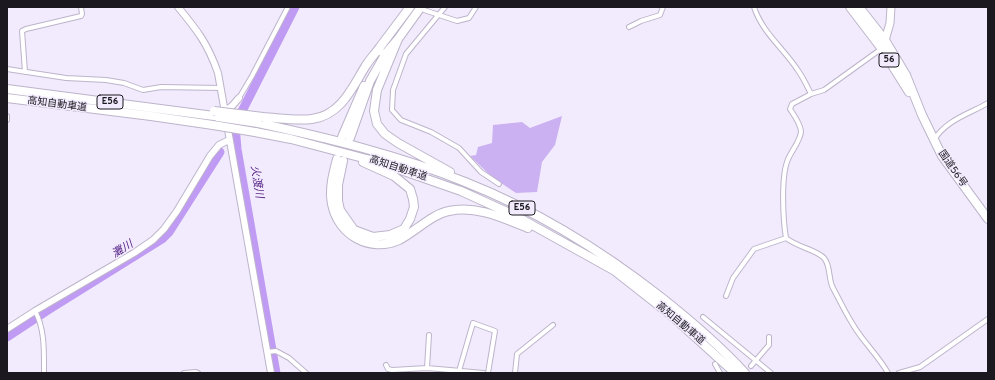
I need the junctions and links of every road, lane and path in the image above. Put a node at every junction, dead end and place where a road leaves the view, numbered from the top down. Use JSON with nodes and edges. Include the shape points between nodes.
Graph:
{"nodes":[{"id":1,"x":81,"y":7,"type":"edge"},
{"id":2,"x":178,"y":7,"type":"edge"},
{"id":3,"x":288,"y":7,"type":"edge"},
{"id":4,"x":410,"y":7,"type":"edge"},
{"id":5,"x":445,"y":7,"type":"edge"},
{"id":6,"x":476,"y":7,"type":"edge"},
{"id":7,"x":663,"y":7,"type":"edge"},
{"id":8,"x":754,"y":7,"type":"edge"},
{"id":9,"x":850,"y":7,"type":"edge"},
{"id":10,"x":859,"y":7,"type":"edge"},
{"id":11,"x":891,"y":7,"type":"edge"},
{"id":12,"x":422,"y":8,"type":"edge"},
{"id":13,"x":439,"y":15,"type":"junction"},
{"id":14,"x":629,"y":27,"type":"dead end"},
{"id":15,"x":398,"y":39,"type":"junction"},
{"id":16,"x":885,"y":40,"type":"junction"},
{"id":17,"x":380,"y":47,"type":"junction"},
{"id":18,"x":882,"y":49,"type":"junction"},
{"id":19,"x":7,"y":69,"type":"edge"},
{"id":20,"x":25,"y":72,"type":"junction"},
{"id":21,"x":221,"y":88,"type":"junction"},
{"id":22,"x":7,"y":89,"type":"edge"},
{"id":23,"x":811,"y":94,"type":"junction"},
{"id":24,"x":7,"y":98,"type":"edge"},
{"id":25,"x":239,"y":98,"type":"joint"},
{"id":26,"x":988,"y":103,"type":"edge"},
{"id":27,"x":225,"y":111,"type":"junction"},
{"id":28,"x":922,"y":115,"type":"junction"},
{"id":29,"x":7,"y":116,"type":"edge"},
{"id":30,"x":213,"y":118,"type":"junction"},
{"id":31,"x":7,"y":120,"type":"edge"},
{"id":32,"x":261,"y":120,"type":"junction"},
{"id":33,"x":229,"y":140,"type":"junction"},
{"id":34,"x":934,"y":140,"type":"junction"},
{"id":35,"x":332,"y":149,"type":"junction"},
{"id":36,"x":466,"y":182,"type":"junction"},
{"id":37,"x":499,"y":184,"type":"dead end"},
{"id":38,"x":988,"y":219,"type":"edge"},
{"id":39,"x":786,"y":238,"type":"junction"},
{"id":40,"x":615,"y":271,"type":"junction"},
{"id":41,"x":726,"y":296,"type":"dead end"},
{"id":42,"x":35,"y":311,"type":"junction"},
{"id":43,"x":703,"y":317,"type":"dead end"},
{"id":44,"x":988,"y":319,"type":"edge"},
{"id":45,"x":553,"y":326,"type":"dead end"},
{"id":46,"x":7,"y":329,"type":"edge"},
{"id":47,"x":429,"y":335,"type":"dead end"},
{"id":48,"x":769,"y":337,"type":"dead end"},
{"id":49,"x":267,"y":352,"type":"junction"},
{"id":50,"x":756,"y":361,"type":"junction"},
{"id":51,"x":715,"y":364,"type":"dead end"},
{"id":52,"x":386,"y":365,"type":"dead end"},
{"id":53,"x":751,"y":366,"type":"dead end"},
{"id":54,"x":427,"y":368,"type":"junction"},
{"id":55,"x":459,"y":371,"type":"junction"},
{"id":56,"x":44,"y":373,"type":"edge"},
{"id":57,"x":184,"y":373,"type":"edge"},
{"id":58,"x":198,"y":373,"type":"edge"},
{"id":59,"x":271,"y":373,"type":"edge"},
{"id":60,"x":306,"y":373,"type":"edge"},
{"id":61,"x":484,"y":373,"type":"edge"},
{"id":62,"x":488,"y":373,"type":"edge"},
{"id":63,"x":515,"y":373,"type":"edge"},
{"id":64,"x":720,"y":373,"type":"edge"},
{"id":65,"x":736,"y":373,"type":"edge"},
{"id":66,"x":745,"y":373,"type":"edge"},
{"id":67,"x":771,"y":373,"type":"edge"},
{"id":68,"x":888,"y":373,"type":"edge"},
{"id":69,"x":899,"y":373,"type":"edge"}],
"edges":[{"from":1,"to":20,"type":"street","via":[[81,16],[22,31]]},
{"from":2,"to":21,"type":"street","via":[[208,49]]},
{"from":3,"to":25,"type":"street"},
{"from":4,"to":17,"type":"highway"},
{"from":5,"to":13,"type":"street"},
{"from":6,"to":13,"type":"street","via":[[469,18],[457,21]]},
{"from":7,"to":14,"type":"street","via":[[660,15]]},
{"from":8,"to":23,"type":"street","via":[[772,39],[797,69]]},
{"from":9,"to":18,"type":"highway","number":"56"},
{"from":10,"to":16,"type":"highway","number":"56"},
{"from":11,"to":16,"type":"main road"},
{"from":12,"to":13,"type":"street"},
{"from":12,"to":15,"type":"highway"},
{"from":13,"to":37,"type":"street","via":[[406,54],[393,90],[392,110],[401,120],[431,132],[459,148],[481,172]]},
{"from":15,"to":17,"type":"highway","via":[[386,53],[370,81],[346,137],[358,98],[375,64]]},
{"from":15,"to":36,"type":"highway","via":[[377,90],[374,111],[377,124],[385,134],[398,143]]},
{"from":16,"to":18,"type":"main road"},
{"from":16,"to":28,"type":"highway","number":"56","via":[[906,75]]},
{"from":17,"to":32,"type":"highway","via":[[343,102],[327,114],[313,119]]},
{"from":18,"to":23,"type":"street","via":[[824,90]]},
{"from":18,"to":28,"type":"highway","number":"56"},
{"from":19,"to":20,"type":"street"},
{"from":20,"to":21,"type":"street","via":[[106,80],[143,90],[161,87]]},
{"from":21,"to":27,"type":"street"},
{"from":22,"to":30,"type":"highway","name":"高知自動車道","number":"E56"},
{"from":23,"to":39,"type":"street","via":[[792,104],[790,109],[801,131],[786,164],[783,199]]},
{"from":24,"to":30,"type":"highway","name":"高知自動車道","number":"E56","via":[[151,116]]},
{"from":25,"to":27,"type":"street"},
{"from":26,"to":34,"type":"street","via":[[960,116],[942,129]]},
{"from":27,"to":33,"type":"street"},
{"from":28,"to":34,"type":"highway","name":"国道56号","number":"56"},
{"from":29,"to":31,"type":"street"},
{"from":30,"to":32,"type":"highway","bridge":true},
{"from":30,"to":35,"type":"highway","name":"高知自動車道","number":"E56","bridge":true,"via":[[255,132]]},
{"from":32,"to":36,"type":"highway","name":"高知自動車道","number":"E56","via":[[381,154]]},
{"from":33,"to":42,"type":"street","via":[[219,145],[210,156],[177,211],[164,230],[153,240]]},
{"from":33,"to":49,"type":"street"},
{"from":34,"to":38,"type":"highway","name":"国道56号","number":"56","via":[[942,156]]},
{"from":35,"to":40,"type":"highway","name":"高知自動車道","number":"E56","via":[[378,162],[461,192],[516,216]]},
{"from":35,"to":40,"type":"highway","via":[[394,176],[410,190],[413,198],[414,207],[404,229],[390,236],[373,237],[354,230],[340,210],[338,201],[340,160],[331,191],[335,216],[345,230],[362,242],[386,244],[399,240],[447,211],[465,209],[498,216]]},
{"from":36,"to":66,"type":"highway","name":"高知自動車道","number":"E56","via":[[570,234],[618,265],[676,310]]},
{"from":39,"to":41,"type":"street","via":[[754,249],[733,278]]},
{"from":39,"to":68,"type":"street","via":[[792,244],[825,259],[832,287],[852,323]]},
{"from":40,"to":65,"type":"highway","name":"高知自動車道","number":"E56","via":[[671,315]]},
{"from":42,"to":46,"type":"street"},
{"from":42,"to":56,"type":"street","via":[[41,327]]},
{"from":43,"to":50,"type":"street"},
{"from":44,"to":69,"type":"street","via":[[920,367]]},
{"from":45,"to":63,"type":"street","via":[[517,354]]},
{"from":47,"to":54,"type":"street"},
{"from":48,"to":50,"type":"street","via":[[768,345]]},
{"from":49,"to":59,"type":"street"},
{"from":49,"to":60,"type":"street","via":[[276,351],[289,358]]},
{"from":50,"to":53,"type":"street"},
{"from":50,"to":67,"type":"street"},
{"from":51,"to":64,"type":"street"},
{"from":52,"to":54,"type":"street","via":[[392,370]]},
{"from":54,"to":55,"type":"street"},
{"from":55,"to":61,"type":"street"},
{"from":55,"to":62,"type":"street","via":[[473,323],[495,331]]},
{"from":57,"to":58,"type":"street"}]}
